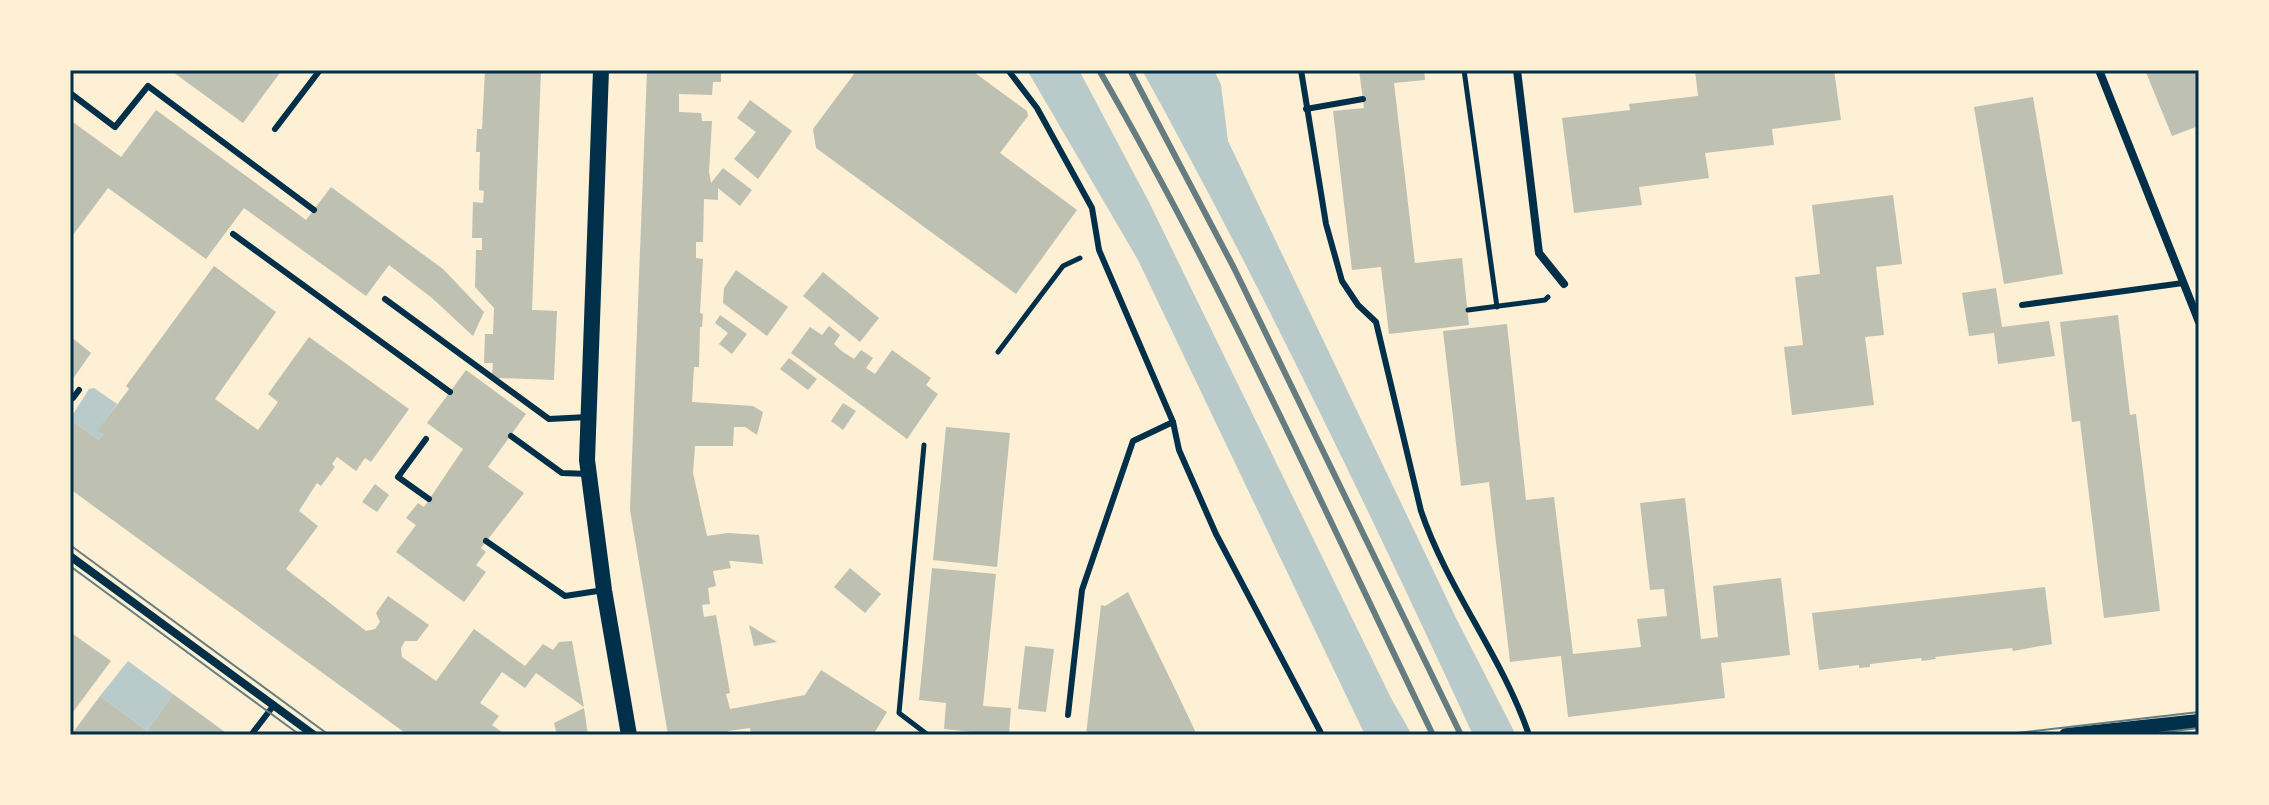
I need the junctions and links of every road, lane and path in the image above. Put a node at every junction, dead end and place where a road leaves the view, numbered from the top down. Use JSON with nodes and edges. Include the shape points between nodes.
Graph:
{"nodes":[{"id":1,"x":320,"y":70,"type":"edge"},
{"id":2,"x":601,"y":70,"type":"edge"},
{"id":3,"x":1008,"y":70,"type":"edge"},
{"id":4,"x":1301,"y":70,"type":"edge"},
{"id":5,"x":1464,"y":70,"type":"edge"},
{"id":6,"x":1517,"y":70,"type":"edge"},
{"id":7,"x":2099,"y":70,"type":"edge"},
{"id":8,"x":70,"y":93,"type":"edge"},
{"id":9,"x":1363,"y":99,"type":"dead end"},
{"id":10,"x":1306,"y":109,"type":"junction"},
{"id":11,"x":275,"y":129,"type":"dead end"},
{"id":12,"x":314,"y":210,"type":"dead end"},
{"id":13,"x":233,"y":234,"type":"dead end"},
{"id":14,"x":1099,"y":250,"type":"junction"},
{"id":15,"x":2183,"y":283,"type":"junction"},
{"id":16,"x":1564,"y":284,"type":"joint"},
{"id":17,"x":385,"y":299,"type":"dead end"},
{"id":18,"x":2022,"y":305,"type":"dead end"},
{"id":19,"x":1497,"y":307,"type":"junction"},
{"id":20,"x":1468,"y":310,"type":"dead end"},
{"id":21,"x":2199,"y":322,"type":"edge"},
{"id":22,"x":998,"y":352,"type":"dead end"},
{"id":23,"x":79,"y":390,"type":"dead end"},
{"id":24,"x":450,"y":392,"type":"dead end"},
{"id":25,"x":73,"y":398,"type":"dead end"},
{"id":26,"x":588,"y":417,"type":"junction"},
{"id":27,"x":1173,"y":422,"type":"junction"},
{"id":28,"x":511,"y":436,"type":"dead end"},
{"id":29,"x":426,"y":439,"type":"dead end"},
{"id":30,"x":924,"y":445,"type":"dead end"},
{"id":31,"x":589,"y":474,"type":"junction"},
{"id":32,"x":429,"y":499,"type":"dead end"},
{"id":33,"x":486,"y":541,"type":"dead end"},
{"id":34,"x":70,"y":556,"type":"edge"},
{"id":35,"x":604,"y":590,"type":"junction"},
{"id":36,"x":274,"y":705,"type":"junction"},
{"id":37,"x":1068,"y":715,"type":"dead end"},
{"id":38,"x":2199,"y":721,"type":"edge"},
{"id":39,"x":251,"y":735,"type":"edge"},
{"id":40,"x":314,"y":735,"type":"edge"},
{"id":41,"x":629,"y":735,"type":"edge"},
{"id":42,"x":928,"y":735,"type":"edge"},
{"id":43,"x":1322,"y":735,"type":"edge"},
{"id":44,"x":1529,"y":735,"type":"edge"},
{"id":45,"x":2066,"y":735,"type":"edge"}],
"edges":[{"from":1,"to":11,"type":"lane"},
{"from":2,"to":26,"type":"main road"},
{"from":3,"to":14,"type":"lane","via":[[1037,108],[1092,208]]},
{"from":4,"to":10,"type":"lane"},
{"from":5,"to":19,"type":"path"},
{"from":6,"to":16,"type":"street","via":[[1539,253]]},
{"from":7,"to":15,"type":"street"},
{"from":8,"to":12,"type":"lane","via":[[115,127],[148,86]]},
{"from":9,"to":10,"type":"lane"},
{"from":10,"to":44,"type":"lane","via":[[1342,281],[1376,322],[1431,540],[1516,697]]},
{"from":13,"to":24,"type":"lane"},
{"from":14,"to":22,"type":"path","via":[[1063,266]]},
{"from":14,"to":27,"type":"lane"},
{"from":15,"to":18,"type":"lane"},
{"from":15,"to":21,"type":"street"},
{"from":16,"to":19,"type":"path","via":[[1545,300]]},
{"from":17,"to":26,"type":"lane","via":[[549,419]]},
{"from":19,"to":20,"type":"path"},
{"from":23,"to":25,"type":"lane"},
{"from":26,"to":31,"type":"main road"},
{"from":27,"to":37,"type":"lane","via":[[1133,441],[1082,590]]},
{"from":27,"to":43,"type":"lane","via":[[1179,450],[1216,534]]},
{"from":28,"to":31,"type":"lane","via":[[562,473]]},
{"from":29,"to":32,"type":"lane","via":[[398,477]]},
{"from":30,"to":42,"type":"path","via":[[899,713]]},
{"from":31,"to":35,"type":"main road"},
{"from":33,"to":35,"type":"lane","via":[[565,596]]},
{"from":34,"to":36,"type":"street"},
{"from":35,"to":41,"type":"main road"},
{"from":36,"to":39,"type":"lane"},
{"from":36,"to":40,"type":"street"},
{"from":38,"to":45,"type":"street"}]}
